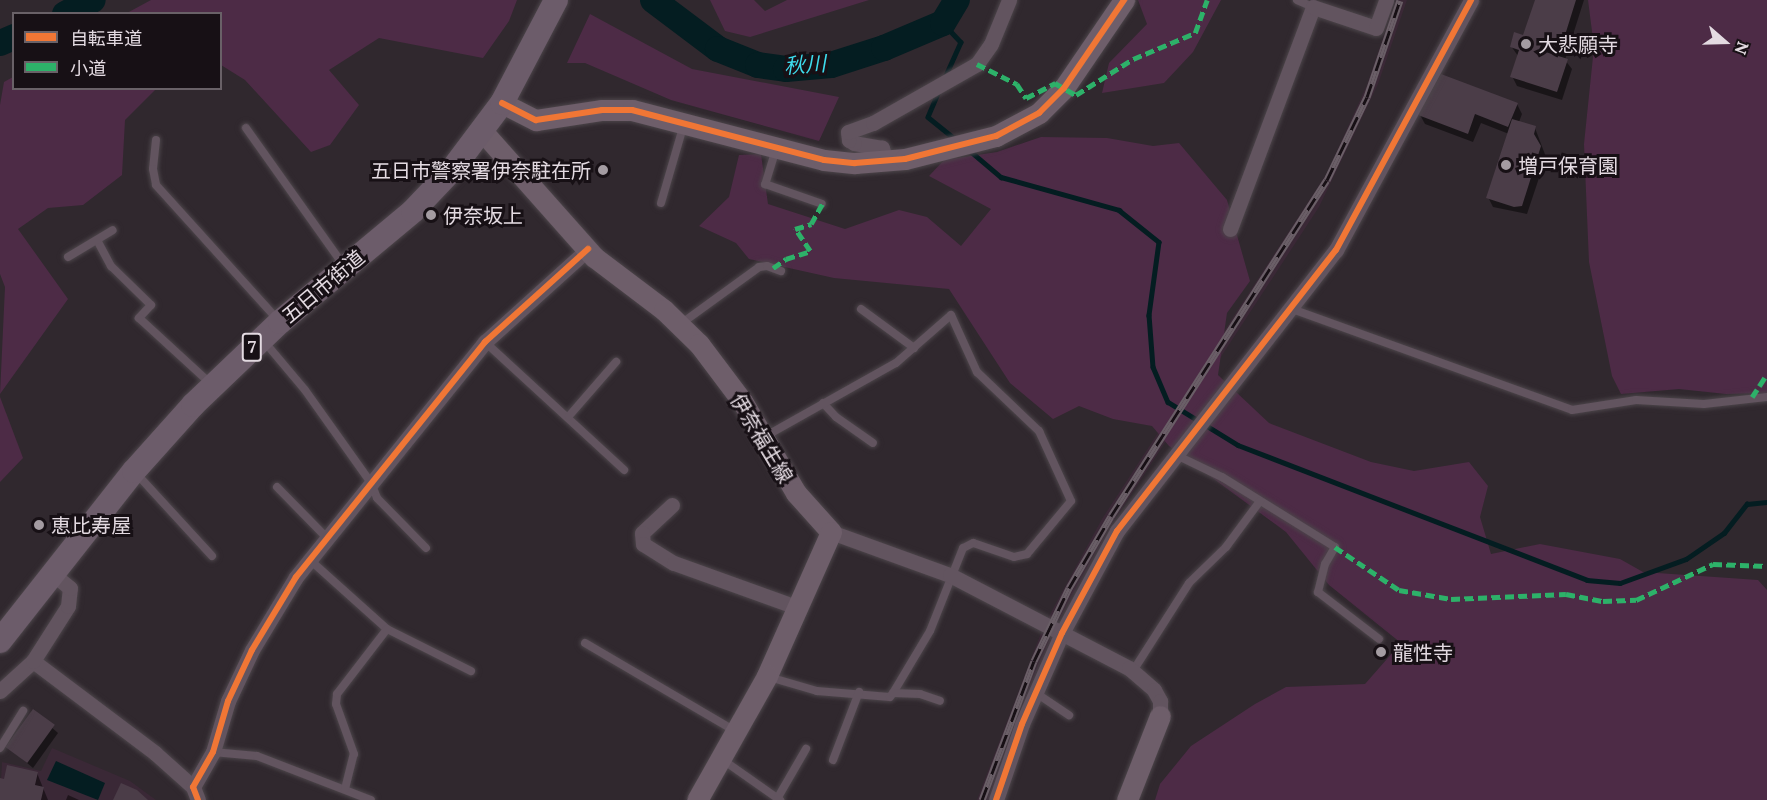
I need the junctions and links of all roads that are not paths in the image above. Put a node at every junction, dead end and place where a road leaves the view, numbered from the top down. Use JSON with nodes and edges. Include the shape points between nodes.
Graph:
{"nodes":[{"id":1,"x":556,"y":0,"type":"edge"},
{"id":2,"x":1009,"y":0,"type":"edge"},
{"id":3,"x":1124,"y":0,"type":"edge"},
{"id":4,"x":1297,"y":0,"type":"edge"},
{"id":5,"x":1386,"y":0,"type":"edge"},
{"id":6,"x":1471,"y":0,"type":"edge"},
{"id":7,"x":1312,"y":7,"type":"junction"},
{"id":8,"x":502,"y":103,"type":"junction"},
{"id":9,"x":684,"y":122,"type":"junction"},
{"id":10,"x":246,"y":128,"type":"dead end"},
{"id":11,"x":483,"y":132,"type":"junction"},
{"id":12,"x":156,"y":140,"type":"dead end"},
{"id":13,"x":777,"y":148,"type":"junction"},
{"id":14,"x":885,"y":161,"type":"junction"},
{"id":15,"x":661,"y":203,"type":"dead end"},
{"id":16,"x":822,"y":204,"type":"dead end"},
{"id":17,"x":1230,"y":229,"type":"dead end"},
{"id":18,"x":112,"y":230,"type":"dead end"},
{"id":19,"x":97,"y":240,"type":"junction"},
{"id":20,"x":588,"y":249,"type":"junction"},
{"id":21,"x":68,"y":257,"type":"dead end"},
{"id":22,"x":345,"y":267,"type":"junction"},
{"id":23,"x":781,"y":271,"type":"dead end"},
{"id":24,"x":861,"y":309,"type":"dead end"},
{"id":25,"x":1292,"y":309,"type":"junction"},
{"id":26,"x":280,"y":322,"type":"junction"},
{"id":27,"x":681,"y":324,"type":"junction"},
{"id":28,"x":261,"y":338,"type":"junction"},
{"id":29,"x":486,"y":342,"type":"junction"},
{"id":30,"x":914,"y":348,"type":"junction"},
{"id":31,"x":616,"y":362,"type":"dead end"},
{"id":32,"x":212,"y":386,"type":"junction"},
{"id":33,"x":1767,"y":397,"type":"edge"},
{"id":34,"x":823,"y":402,"type":"junction"},
{"id":35,"x":569,"y":416,"type":"junction"},
{"id":36,"x":762,"y":438,"type":"junction"},
{"id":37,"x":873,"y":443,"type":"dead end"},
{"id":38,"x":1174,"y":455,"type":"junction"},
{"id":39,"x":624,"y":470,"type":"dead end"},
{"id":40,"x":134,"y":471,"type":"junction"},
{"id":41,"x":371,"y":483,"type":"junction"},
{"id":42,"x":277,"y":487,"type":"dead end"},
{"id":43,"x":1260,"y":501,"type":"junction"},
{"id":44,"x":672,"y":505,"type":"dead end"},
{"id":45,"x":831,"y":532,"type":"junction"},
{"id":46,"x":328,"y":539,"type":"junction"},
{"id":47,"x":426,"y":548,"type":"dead end"},
{"id":48,"x":212,"y":556,"type":"dead end"},
{"id":49,"x":310,"y":560,"type":"junction"},
{"id":50,"x":54,"y":574,"type":"junction"},
{"id":51,"x":950,"y":575,"type":"junction"},
{"id":52,"x":796,"y":607,"type":"junction"},
{"id":53,"x":387,"y":629,"type":"junction"},
{"id":54,"x":1062,"y":633,"type":"junction"},
{"id":55,"x":1379,"y":639,"type":"dead end"},
{"id":56,"x":0,"y":641,"type":"edge"},
{"id":57,"x":585,"y":643,"type":"dead end"},
{"id":58,"x":33,"y":661,"type":"junction"},
{"id":59,"x":471,"y":671,"type":"dead end"},
{"id":60,"x":1132,"y":672,"type":"junction"},
{"id":61,"x":767,"y":676,"type":"junction"},
{"id":62,"x":0,"y":691,"type":"edge"},
{"id":63,"x":859,"y":692,"type":"junction"},
{"id":64,"x":893,"y":693,"type":"junction"},
{"id":65,"x":1036,"y":693,"type":"junction"},
{"id":66,"x":940,"y":701,"type":"dead end"},
{"id":67,"x":23,"y":711,"type":"dead end"},
{"id":68,"x":1069,"y":715,"type":"dead end"},
{"id":69,"x":1160,"y":716,"type":"joint"},
{"id":70,"x":736,"y":732,"type":"junction"},
{"id":71,"x":0,"y":748,"type":"edge"},
{"id":72,"x":806,"y":749,"type":"dead end"},
{"id":73,"x":213,"y":752,"type":"junction"},
{"id":74,"x":722,"y":759,"type":"junction"},
{"id":75,"x":833,"y":760,"type":"dead end"},
{"id":76,"x":345,"y":789,"type":"junction"},
{"id":77,"x":195,"y":793,"type":"edge"},
{"id":78,"x":778,"y":799,"type":"edge"},
{"id":79,"x":371,"y":800,"type":"edge"},
{"id":80,"x":697,"y":800,"type":"edge"},
{"id":81,"x":996,"y":800,"type":"edge"},
{"id":82,"x":1127,"y":800,"type":"edge"}],
"edges":[{"from":1,"to":8,"type":"main road","name":"五日市街道","number":"7"},
{"from":2,"to":14,"type":"street","via":[[991,44],[977,64],[873,123],[848,132],[854,143],[882,148]]},
{"from":3,"to":14,"type":"main road","via":[[1064,88],[1039,113],[983,140]]},
{"from":4,"to":7,"type":"lane"},
{"from":5,"to":7,"type":"street","via":[[1376,28]]},
{"from":6,"to":25,"type":"street","via":[[1342,240]]},
{"from":7,"to":17,"type":"street"},
{"from":8,"to":9,"type":"main road","via":[[536,120],[622,110]]},
{"from":8,"to":11,"type":"main road","name":"五日市街道","number":"7"},
{"from":9,"to":13,"type":"main road"},
{"from":9,"to":15,"type":"lane"},
{"from":10,"to":22,"type":"lane"},
{"from":11,"to":20,"type":"main road","name":"伊奈福生線"},
{"from":11,"to":22,"type":"main road","name":"五日市街道","number":"7","via":[[413,211]]},
{"from":12,"to":26,"type":"lane","via":[[156,185]]},
{"from":13,"to":14,"type":"main road","via":[[832,161]]},
{"from":13,"to":16,"type":"lane","via":[[765,184]]},
{"from":18,"to":19,"type":"lane"},
{"from":19,"to":21,"type":"lane"},
{"from":19,"to":32,"type":"lane","via":[[111,266],[151,305],[139,318]]},
{"from":20,"to":27,"type":"main road","name":"伊奈福生線"},
{"from":20,"to":29,"type":"street"},
{"from":22,"to":26,"type":"main road","name":"五日市街道","number":"7"},
{"from":23,"to":27,"type":"lane","via":[[759,267]]},
{"from":24,"to":30,"type":"lane"},
{"from":25,"to":33,"type":"lane","via":[[1572,411],[1636,400],[1704,404]]},
{"from":25,"to":38,"type":"street"},
{"from":26,"to":28,"type":"main road","name":"五日市街道","number":"7"},
{"from":27,"to":36,"type":"main road","name":"伊奈福生線","via":[[726,378]]},
{"from":28,"to":32,"type":"main road","name":"五日市街道","number":"7"},
{"from":28,"to":41,"type":"lane","via":[[305,390]]},
{"from":29,"to":35,"type":"lane"},
{"from":29,"to":41,"type":"street"},
{"from":30,"to":34,"type":"lane","via":[[854,390]]},
{"from":30,"to":51,"type":"lane","via":[[951,315],[977,372],[1039,431],[1071,501],[1026,554],[1014,557],[973,543],[963,548]]},
{"from":31,"to":35,"type":"lane"},
{"from":32,"to":40,"type":"main road","name":"五日市街道","number":"7"},
{"from":34,"to":36,"type":"lane"},
{"from":34,"to":37,"type":"lane","via":[[836,417]]},
{"from":35,"to":39,"type":"lane"},
{"from":36,"to":45,"type":"main road","name":"伊奈福生線","via":[[807,508]]},
{"from":38,"to":43,"type":"lane"},
{"from":38,"to":54,"type":"street","via":[[1117,531]]},
{"from":40,"to":48,"type":"lane"},
{"from":40,"to":50,"type":"main road","name":"五日市街道","number":"7"},
{"from":41,"to":46,"type":"street"},
{"from":41,"to":47,"type":"lane","via":[[377,498]]},
{"from":42,"to":46,"type":"lane"},
{"from":43,"to":55,"type":"lane","via":[[1335,547],[1325,564],[1318,592]]},
{"from":43,"to":60,"type":"lane","via":[[1226,547],[1189,583]]},
{"from":44,"to":52,"type":"street","via":[[642,533],[643,544],[674,563]]},
{"from":45,"to":51,"type":"street"},
{"from":45,"to":52,"type":"main road"},
{"from":46,"to":49,"type":"street"},
{"from":49,"to":53,"type":"lane"},
{"from":49,"to":73,"type":"street","via":[[252,650],[228,701]]},
{"from":50,"to":56,"type":"main road","name":"五日市街道","number":"7"},
{"from":50,"to":58,"type":"street","via":[[70,588],[71,597]]},
{"from":51,"to":54,"type":"street"},
{"from":51,"to":64,"type":"lane","via":[[930,631]]},
{"from":52,"to":61,"type":"main road"},
{"from":53,"to":59,"type":"lane"},
{"from":53,"to":76,"type":"lane","via":[[337,694],[336,704],[354,754]]},
{"from":54,"to":60,"type":"street"},
{"from":54,"to":65,"type":"street"},
{"from":57,"to":70,"type":"lane"},
{"from":58,"to":62,"type":"street"},
{"from":58,"to":77,"type":"street","via":[[155,753]]},
{"from":60,"to":69,"type":"street","via":[[1154,690],[1160,701]]},
{"from":61,"to":63,"type":"lane","via":[[817,691]]},
{"from":61,"to":70,"type":"main road"},
{"from":63,"to":64,"type":"lane","via":[[890,697]]},
{"from":63,"to":75,"type":"lane"},
{"from":64,"to":66,"type":"lane","via":[[920,694]]},
{"from":65,"to":68,"type":"lane"},
{"from":65,"to":81,"type":"street"},
{"from":67,"to":71,"type":"lane"},
{"from":69,"to":82,"type":"main road"},
{"from":70,"to":74,"type":"main road"},
{"from":72,"to":78,"type":"lane"},
{"from":73,"to":76,"type":"lane","via":[[257,756]]},
{"from":73,"to":77,"type":"street"},
{"from":74,"to":78,"type":"lane"},
{"from":74,"to":80,"type":"main road"},
{"from":76,"to":79,"type":"lane"}]}
